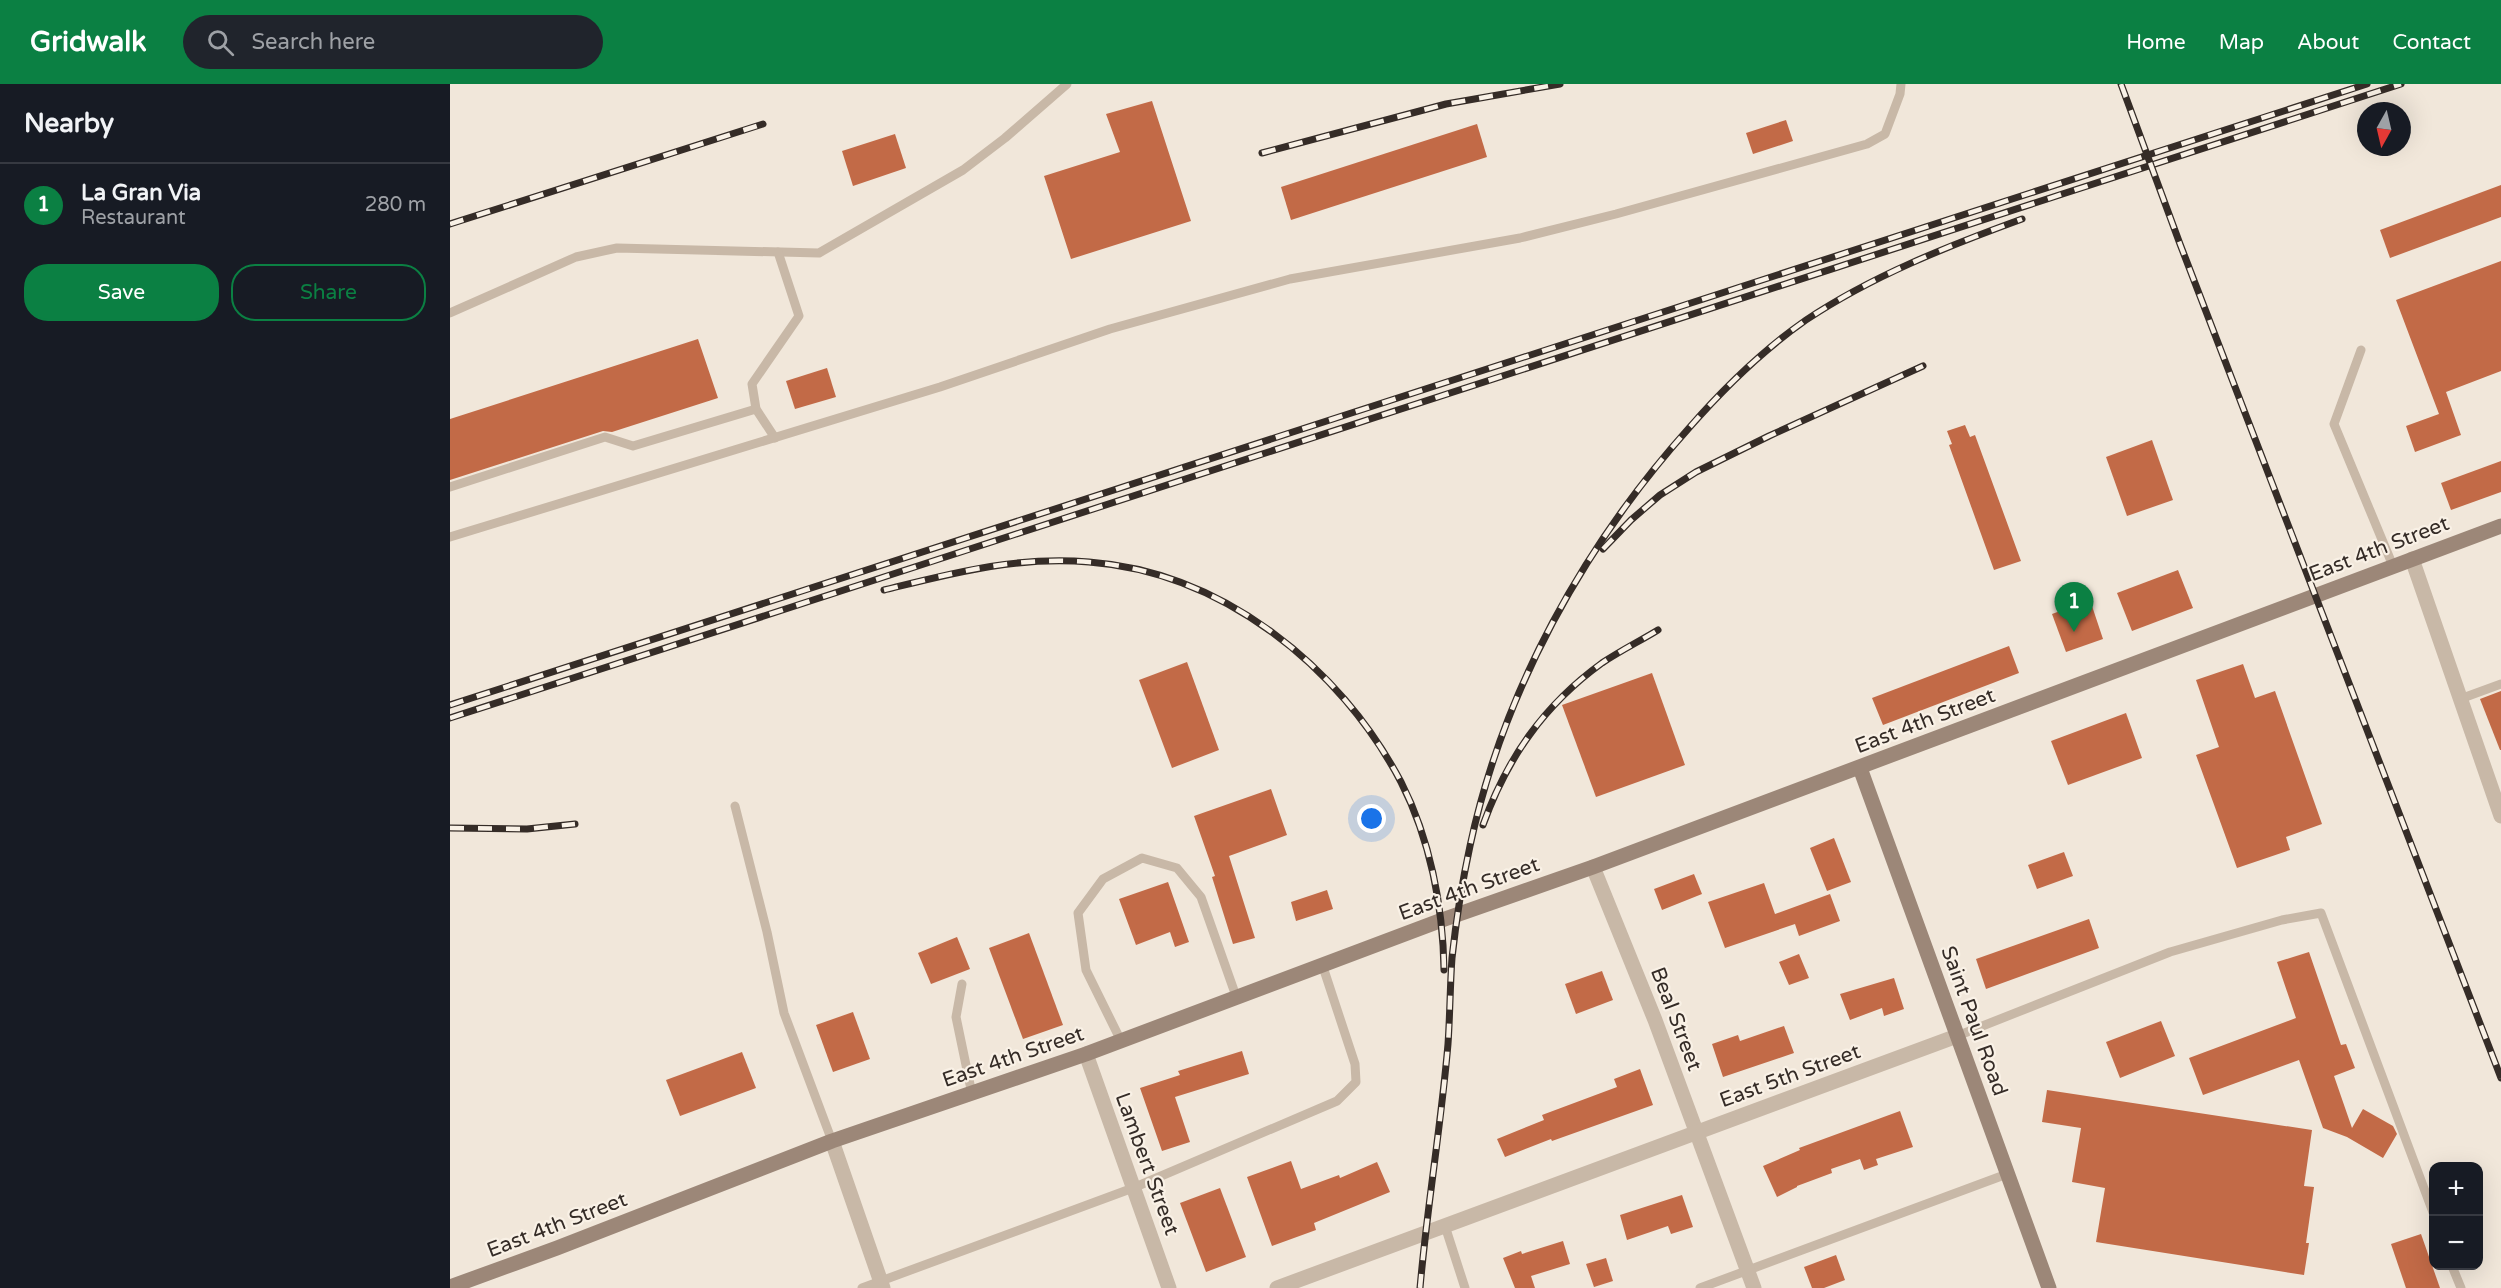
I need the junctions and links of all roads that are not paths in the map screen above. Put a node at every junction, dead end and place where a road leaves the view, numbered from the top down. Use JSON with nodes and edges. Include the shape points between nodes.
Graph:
{"nodes":[{"id":1,"x":1067,"y":84,"type":"edge"},
{"id":2,"x":1901,"y":84,"type":"edge"},
{"id":3,"x":778,"y":252,"type":"junction"},
{"id":4,"x":450,"y":313,"type":"edge"},
{"id":5,"x":2361,"y":350,"type":"dead end"},
{"id":6,"x":756,"y":409,"type":"junction"},
{"id":7,"x":775,"y":438,"type":"junction"},
{"id":8,"x":450,"y":487,"type":"edge"},
{"id":9,"x":2501,"y":526,"type":"edge"},
{"id":10,"x":450,"y":537,"type":"edge"},
{"id":11,"x":2412,"y":559,"type":"junction"},
{"id":12,"x":2393,"y":566,"type":"junction"},
{"id":13,"x":2501,"y":684,"type":"edge"},
{"id":14,"x":2460,"y":699,"type":"junction"},
{"id":15,"x":1860,"y":768,"type":"junction"},
{"id":16,"x":735,"y":806,"type":"dead end"},
{"id":17,"x":2501,"y":816,"type":"edge"},
{"id":18,"x":1593,"y":867,"type":"junction"},
{"id":19,"x":1323,"y":967,"type":"junction"},
{"id":20,"x":962,"y":984,"type":"dead end"},
{"id":21,"x":1237,"y":999,"type":"junction"},
{"id":22,"x":1957,"y":1036,"type":"junction"},
{"id":23,"x":1121,"y":1041,"type":"junction"},
{"id":24,"x":1086,"y":1054,"type":"junction"},
{"id":25,"x":972,"y":1094,"type":"junction"},
{"id":26,"x":1697,"y":1133,"type":"junction"},
{"id":27,"x":832,"y":1141,"type":"junction"},
{"id":28,"x":2007,"y":1174,"type":"junction"},
{"id":29,"x":1133,"y":1188,"type":"junction"},
{"id":30,"x":2429,"y":1204,"type":"edge"},
{"id":31,"x":1444,"y":1226,"type":"junction"},
{"id":32,"x":1748,"y":1270,"type":"junction"},
{"id":33,"x":2454,"y":1270,"type":"edge"},
{"id":34,"x":882,"y":1285,"type":"edge"},
{"id":35,"x":450,"y":1287,"type":"edge"},
{"id":36,"x":862,"y":1288,"type":"edge"},
{"id":37,"x":1169,"y":1288,"type":"edge"},
{"id":38,"x":1277,"y":1288,"type":"edge"},
{"id":39,"x":1465,"y":1288,"type":"edge"},
{"id":40,"x":1700,"y":1288,"type":"edge"},
{"id":41,"x":1754,"y":1288,"type":"edge"},
{"id":42,"x":2049,"y":1288,"type":"edge"},
{"id":43,"x":2461,"y":1288,"type":"edge"}],
"edges":[{"from":1,"to":3,"type":"lane","via":[[963,170],[819,253]]},
{"from":2,"to":7,"type":"lane","via":[[1885,134],[1867,144],[1520,238],[1290,279],[1110,329]]},
{"from":3,"to":4,"type":"lane","via":[[617,248],[576,257]]},
{"from":3,"to":6,"type":"lane","via":[[799,316],[752,384]]},
{"from":5,"to":12,"type":"lane","via":[[2334,424]]},
{"from":6,"to":7,"type":"lane"},
{"from":6,"to":8,"type":"lane","via":[[633,446],[605,437]]},
{"from":7,"to":10,"type":"lane"},
{"from":9,"to":11,"type":"main road","name":"East 4th Street"},
{"from":11,"to":12,"type":"main road","name":"East 4th Street"},
{"from":11,"to":14,"type":"street"},
{"from":12,"to":15,"type":"main road","name":"East 4th Street"},
{"from":13,"to":14,"type":"lane"},
{"from":14,"to":17,"type":"street"},
{"from":15,"to":18,"type":"main road","name":"East 4th Street"},
{"from":15,"to":22,"type":"main road","name":"Saint Paul Road"},
{"from":16,"to":27,"type":"lane","via":[[784,1014]]},
{"from":18,"to":19,"type":"main road","name":"East 4th Street"},
{"from":18,"to":26,"type":"street","name":"Beal Street"},
{"from":19,"to":21,"type":"main road","name":"East 4th Street"},
{"from":19,"to":29,"type":"lane","via":[[1355,1064],[1356,1082],[1337,1101]]},
{"from":20,"to":25,"type":"lane","via":[[956,1017]]},
{"from":21,"to":23,"type":"main road","name":"East 4th Street"},
{"from":21,"to":23,"type":"lane","via":[[1201,897],[1177,868],[1142,858],[1103,879],[1078,913],[1086,970]]},
{"from":22,"to":26,"type":"street","name":"East 5th Street"},
{"from":22,"to":28,"type":"main road","name":"Saint Paul Road"},
{"from":22,"to":30,"type":"lane","name":"East 5th Street","via":[[2170,952],[2321,913]]},
{"from":23,"to":24,"type":"main road","name":"East 4th Street"},
{"from":24,"to":25,"type":"main road","name":"East 4th Street"},
{"from":24,"to":29,"type":"street","name":"Lambert Street"},
{"from":25,"to":27,"type":"main road","name":"East 4th Street"},
{"from":26,"to":31,"type":"street","name":"East 5th Street"},
{"from":26,"to":32,"type":"street","name":"Beal Street"},
{"from":27,"to":34,"type":"street"},
{"from":27,"to":35,"type":"main road","name":"East 4th Street"},
{"from":28,"to":32,"type":"lane"},
{"from":28,"to":42,"type":"main road","name":"Saint Paul Road"},
{"from":29,"to":34,"type":"lane"},
{"from":29,"to":37,"type":"street","name":"Lambert Street"},
{"from":31,"to":38,"type":"street","name":"East 5th Street"},
{"from":31,"to":39,"type":"lane"},
{"from":32,"to":40,"type":"lane"},
{"from":32,"to":41,"type":"street","name":"Beal Street"},
{"from":33,"to":43,"type":"lane"},
{"from":34,"to":36,"type":"lane"}]}
